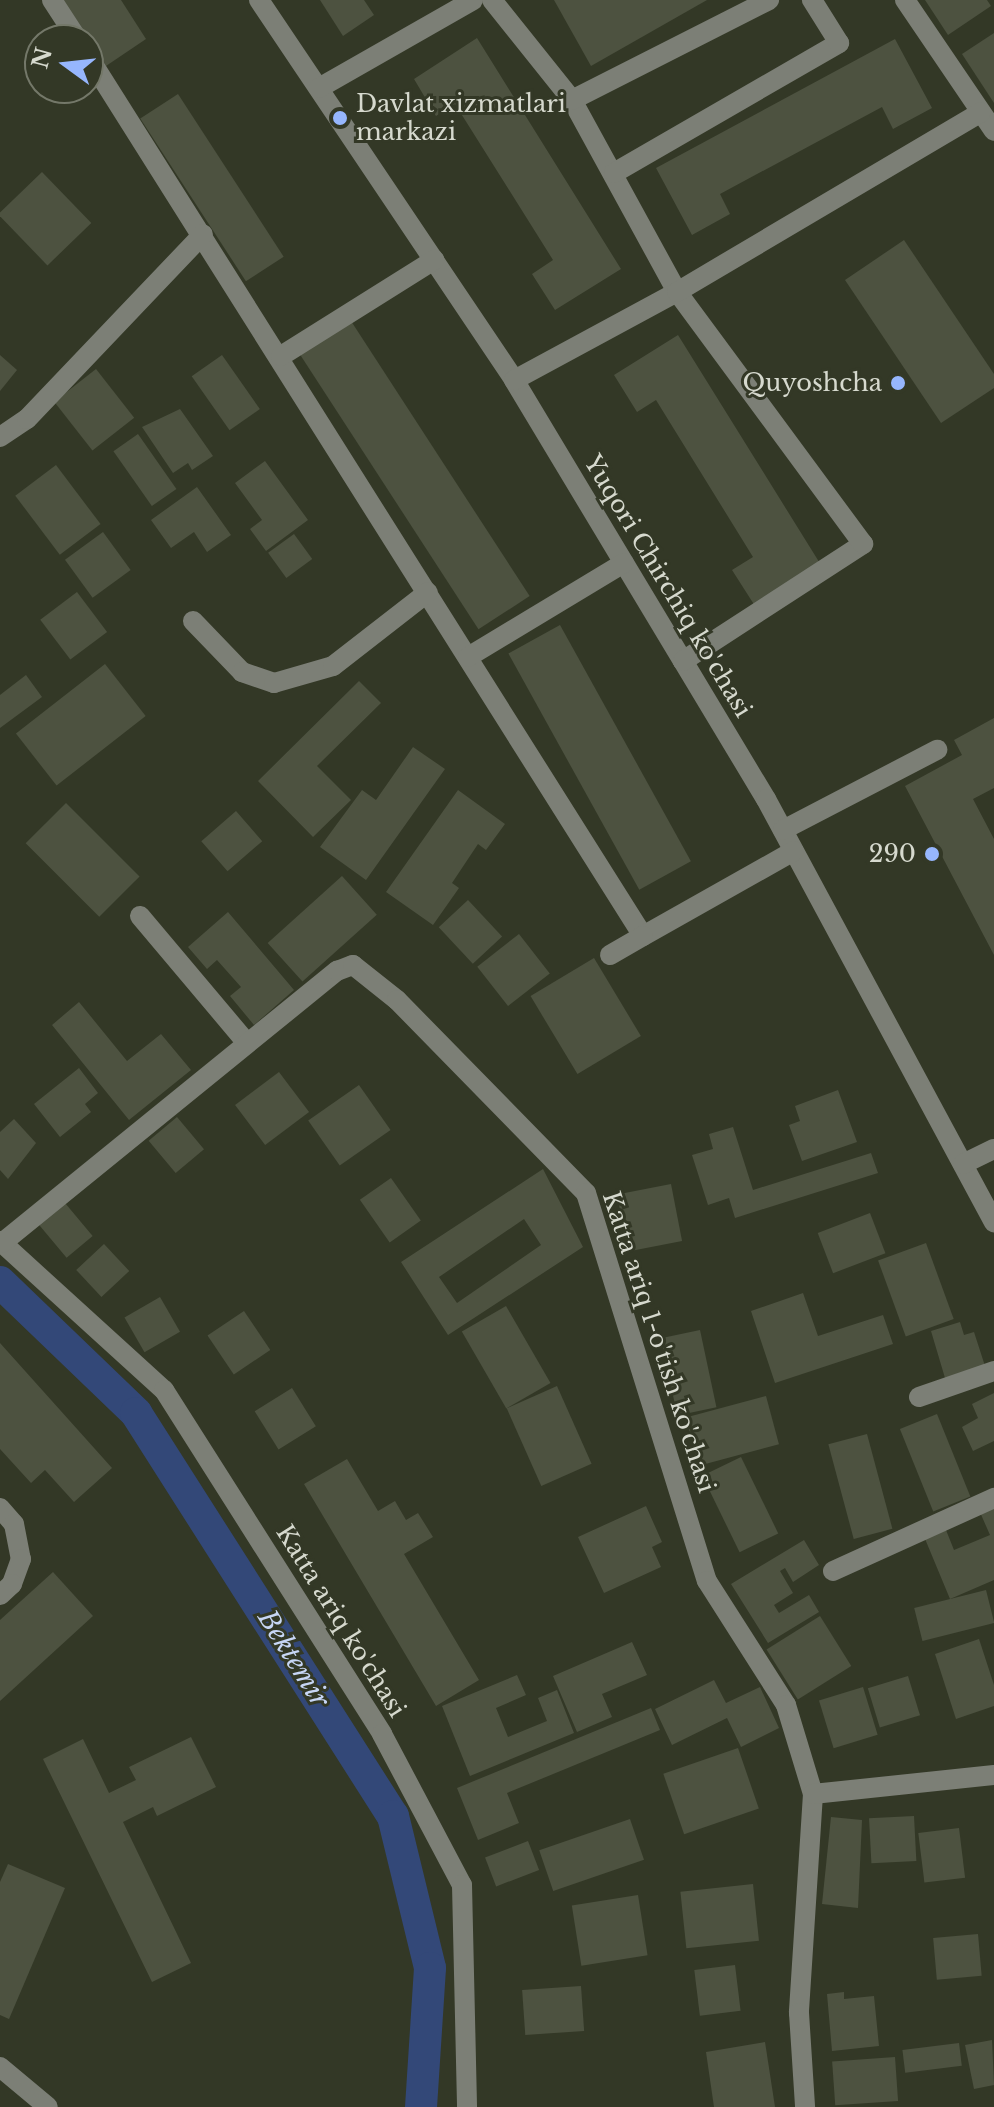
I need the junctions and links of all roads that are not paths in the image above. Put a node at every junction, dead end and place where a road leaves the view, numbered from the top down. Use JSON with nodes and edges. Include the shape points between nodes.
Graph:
{"nodes":[{"id":1,"x":52,"y":0,"type":"edge"},
{"id":2,"x":259,"y":0,"type":"edge"},
{"id":3,"x":473,"y":0,"type":"edge"},
{"id":4,"x":492,"y":0,"type":"edge"},
{"id":5,"x":769,"y":0,"type":"edge"},
{"id":6,"x":905,"y":0,"type":"edge"},
{"id":7,"x":822,"y":3,"type":"edge"},
{"id":8,"x":68,"y":24,"type":"edge"},
{"id":9,"x":104,"y":81,"type":"edge"},
{"id":10,"x":319,"y":88,"type":"junction"},
{"id":11,"x":572,"y":100,"type":"junction"},
{"id":12,"x":981,"y":112,"type":"junction"},
{"id":13,"x":994,"y":131,"type":"edge"},
{"id":14,"x":614,"y":173,"type":"junction"},
{"id":15,"x":203,"y":234,"type":"junction"},
{"id":16,"x":434,"y":260,"type":"junction"},
{"id":17,"x":677,"y":292,"type":"junction"},
{"id":18,"x":281,"y":356,"type":"junction"},
{"id":19,"x":514,"y":380,"type":"junction"},
{"id":20,"x":0,"y":437,"type":"edge"},
{"id":21,"x":624,"y":563,"type":"junction"},
{"id":22,"x":428,"y":592,"type":"junction"},
{"id":23,"x":193,"y":621,"type":"dead end"},
{"id":24,"x":468,"y":657,"type":"junction"},
{"id":25,"x":683,"y":661,"type":"junction"},
{"id":26,"x":937,"y":750,"type":"dead end"},
{"id":27,"x":783,"y":830,"type":"junction"},
{"id":28,"x":794,"y":851,"type":"junction"},
{"id":29,"x":140,"y":916,"type":"dead end"},
{"id":30,"x":643,"y":936,"type":"junction"},
{"id":31,"x":610,"y":955,"type":"dead end"},
{"id":32,"x":247,"y":1043,"type":"junction"},
{"id":33,"x":994,"y":1149,"type":"edge"},
{"id":34,"x":963,"y":1164,"type":"junction"},
{"id":35,"x":987,"y":1190,"type":"edge"},
{"id":36,"x":994,"y":1222,"type":"edge"},
{"id":37,"x":1,"y":1242,"type":"edge"},
{"id":38,"x":994,"y":1371,"type":"edge"},
{"id":39,"x":919,"y":1397,"type":"dead end"},
{"id":40,"x":994,"y":1498,"type":"edge"},
{"id":41,"x":0,"y":1508,"type":"edge"},
{"id":42,"x":833,"y":1571,"type":"dead end"},
{"id":43,"x":0,"y":1595,"type":"edge"},
{"id":44,"x":994,"y":1775,"type":"edge"},
{"id":45,"x":813,"y":1794,"type":"junction"},
{"id":46,"x":0,"y":2067,"type":"edge"},
{"id":47,"x":48,"y":2107,"type":"edge"},
{"id":48,"x":467,"y":2107,"type":"edge"},
{"id":49,"x":805,"y":2107,"type":"edge"}],
"edges":[{"from":1,"to":8,"type":"street"},
{"from":2,"to":10,"type":"street","name":"Yuqori Chirchiq ko'chasi"},
{"from":3,"to":10,"type":"street"},
{"from":4,"to":11,"type":"street"},
{"from":5,"to":11,"type":"street"},
{"from":6,"to":12,"type":"street"},
{"from":7,"to":14,"type":"street","via":[[839,43]]},
{"from":9,"to":15,"type":"street"},
{"from":10,"to":16,"type":"street","name":"Yuqori Chirchiq ko'chasi"},
{"from":11,"to":14,"type":"street"},
{"from":12,"to":13,"type":"street"},
{"from":12,"to":17,"type":"street"},
{"from":14,"to":17,"type":"street"},
{"from":15,"to":18,"type":"street"},
{"from":15,"to":20,"type":"street","via":[[27,419]]},
{"from":16,"to":18,"type":"street"},
{"from":16,"to":19,"type":"street","name":"Yuqori Chirchiq ko'chasi"},
{"from":17,"to":19,"type":"street"},
{"from":17,"to":25,"type":"street","via":[[863,544]]},
{"from":18,"to":22,"type":"street"},
{"from":19,"to":21,"type":"street","name":"Yuqori Chirchiq ko'chasi"},
{"from":21,"to":24,"type":"street"},
{"from":21,"to":25,"type":"street","name":"Yuqori Chirchiq ko'chasi"},
{"from":22,"to":23,"type":"street","via":[[333,666],[274,683],[242,672]]},
{"from":22,"to":24,"type":"street"},
{"from":24,"to":30,"type":"street"},
{"from":25,"to":27,"type":"street","name":"Yuqori Chirchiq ko'chasi"},
{"from":26,"to":27,"type":"street"},
{"from":27,"to":28,"type":"street","name":"Yuqori Chirchiq ko'chasi"},
{"from":28,"to":30,"type":"street"},
{"from":28,"to":34,"type":"street","name":"Yuqori Chirchiq ko'chasi"},
{"from":29,"to":32,"type":"street"},
{"from":30,"to":31,"type":"street"},
{"from":32,"to":37,"type":"street","name":"Katta ariq 1-o'tish ko'chasi"},
{"from":32,"to":45,"type":"street","name":"Katta ariq 1-o'tish ko'chasi","via":[[337,971],[360,967],[586,1193],[707,1581],[786,1705]]},
{"from":33,"to":34,"type":"street"},
{"from":34,"to":35,"type":"street","name":"Yuqori Chirchiq ko'chasi"},
{"from":35,"to":36,"type":"street","name":"Yuqori Chirchiq ko'chasi"},
{"from":37,"to":48,"type":"street","name":"Katta ariq ko'chasi","via":[[164,1390],[382,1734],[462,1885]]},
{"from":38,"to":39,"type":"street"},
{"from":40,"to":42,"type":"street"},
{"from":41,"to":43,"type":"street","via":[[14,1524],[21,1559],[12,1584]]},
{"from":44,"to":45,"type":"street"},
{"from":45,"to":49,"type":"street","name":"Katta ariq 1-o'tish ko'chasi","via":[[799,2013]]},
{"from":46,"to":47,"type":"street"}]}
